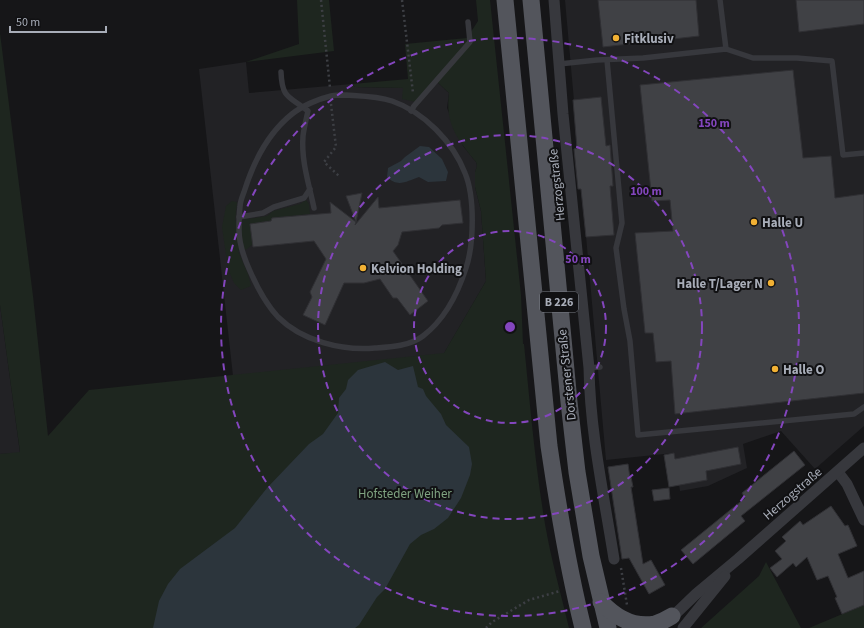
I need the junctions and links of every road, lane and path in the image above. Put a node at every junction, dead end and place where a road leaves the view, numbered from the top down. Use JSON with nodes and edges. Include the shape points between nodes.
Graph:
{"nodes":[{"id":1,"x":402,"y":0,"type":"edge"},
{"id":2,"x":506,"y":0,"type":"edge"},
{"id":3,"x":530,"y":0,"type":"edge"},
{"id":4,"x":554,"y":0,"type":"edge"},
{"id":5,"x":720,"y":0,"type":"edge"},
{"id":6,"x":468,"y":22,"type":"dead end"},
{"id":7,"x":726,"y":49,"type":"junction"},
{"id":8,"x":607,"y":60,"type":"junction"},
{"id":9,"x":559,"y":64,"type":"junction"},
{"id":10,"x":281,"y":72,"type":"dead end"},
{"id":11,"x":303,"y":108,"type":"junction"},
{"id":12,"x":413,"y":108,"type":"junction"},
{"id":13,"x":864,"y":153,"type":"edge"},
{"id":14,"x":310,"y":189,"type":"junction"},
{"id":15,"x":314,"y":208,"type":"dead end"},
{"id":16,"x":239,"y":217,"type":"junction"},
{"id":17,"x":864,"y":407,"type":"edge"},
{"id":18,"x":864,"y":448,"type":"edge"},
{"id":19,"x":838,"y":472,"type":"junction"},
{"id":20,"x":864,"y":520,"type":"edge"},
{"id":21,"x":614,"y":559,"type":"joint"},
{"id":22,"x":738,"y":559,"type":"junction"},
{"id":23,"x":560,"y":591,"type":"dead end"},
{"id":24,"x":601,"y":602,"type":"junction"},
{"id":25,"x":636,"y":623,"type":"junction"},
{"id":26,"x":672,"y":624,"type":"edge"},
{"id":27,"x":486,"y":628,"type":"edge"},
{"id":28,"x":583,"y":628,"type":"edge"},
{"id":29,"x":608,"y":628,"type":"edge"}],
"edges":[{"from":1,"to":12,"type":"path"},
{"from":2,"to":28,"type":"main road","name":"Dorstener Straße","number":"B 226","via":[[549,446],[558,511]]},
{"from":3,"to":24,"type":"main road","name":"Dorstener Straße","number":"B 226","via":[[577,472]]},
{"from":4,"to":9,"type":"street","name":"Herzogstraße"},
{"from":5,"to":7,"type":"lane"},
{"from":6,"to":12,"type":"lane","via":[[470,42]]},
{"from":7,"to":8,"type":"lane"},
{"from":7,"to":13,"type":"lane","via":[[753,58],[832,60],[843,155]]},
{"from":8,"to":9,"type":"lane"},
{"from":8,"to":17,"type":"lane","via":[[622,223],[616,248],[630,341],[638,435],[854,414]]},
{"from":9,"to":21,"type":"street","name":"Herzogstraße","via":[[594,367],[589,393]]},
{"from":10,"to":11,"type":"lane","via":[[282,85],[287,96]]},
{"from":11,"to":12,"type":"lane","via":[[330,96],[346,95],[370,96]]},
{"from":11,"to":14,"type":"lane","via":[[308,111],[303,136],[306,176]]},
{"from":11,"to":16,"type":"lane","via":[[282,122],[259,156],[248,180]]},
{"from":12,"to":16,"type":"lane","via":[[443,137],[466,174],[472,237],[461,284],[436,323],[422,337],[394,346],[354,349],[328,344],[294,330],[278,317],[254,281],[238,232]]},
{"from":14,"to":15,"type":"lane"},
{"from":14,"to":16,"type":"lane","via":[[304,198],[263,213]]},
{"from":18,"to":19,"type":"street","name":"Herzogstraße"},
{"from":19,"to":20,"type":"street","via":[[847,484]]},
{"from":19,"to":22,"type":"street","name":"Herzogstraße"},
{"from":21,"to":25,"type":"path","via":[[619,558],[628,608]]},
{"from":22,"to":26,"type":"street","name":"Herzogstraße","via":[[696,594]]},
{"from":22,"to":26,"type":"street","name":"Herzogstraße","via":[[700,608]]},
{"from":23,"to":27,"type":"path","via":[[530,600]]},
{"from":24,"to":25,"type":"main road","via":[[617,616]]},
{"from":24,"to":29,"type":"main road","name":"Dorstener Straße","number":"B 226"},
{"from":25,"to":26,"type":"main road"}]}
